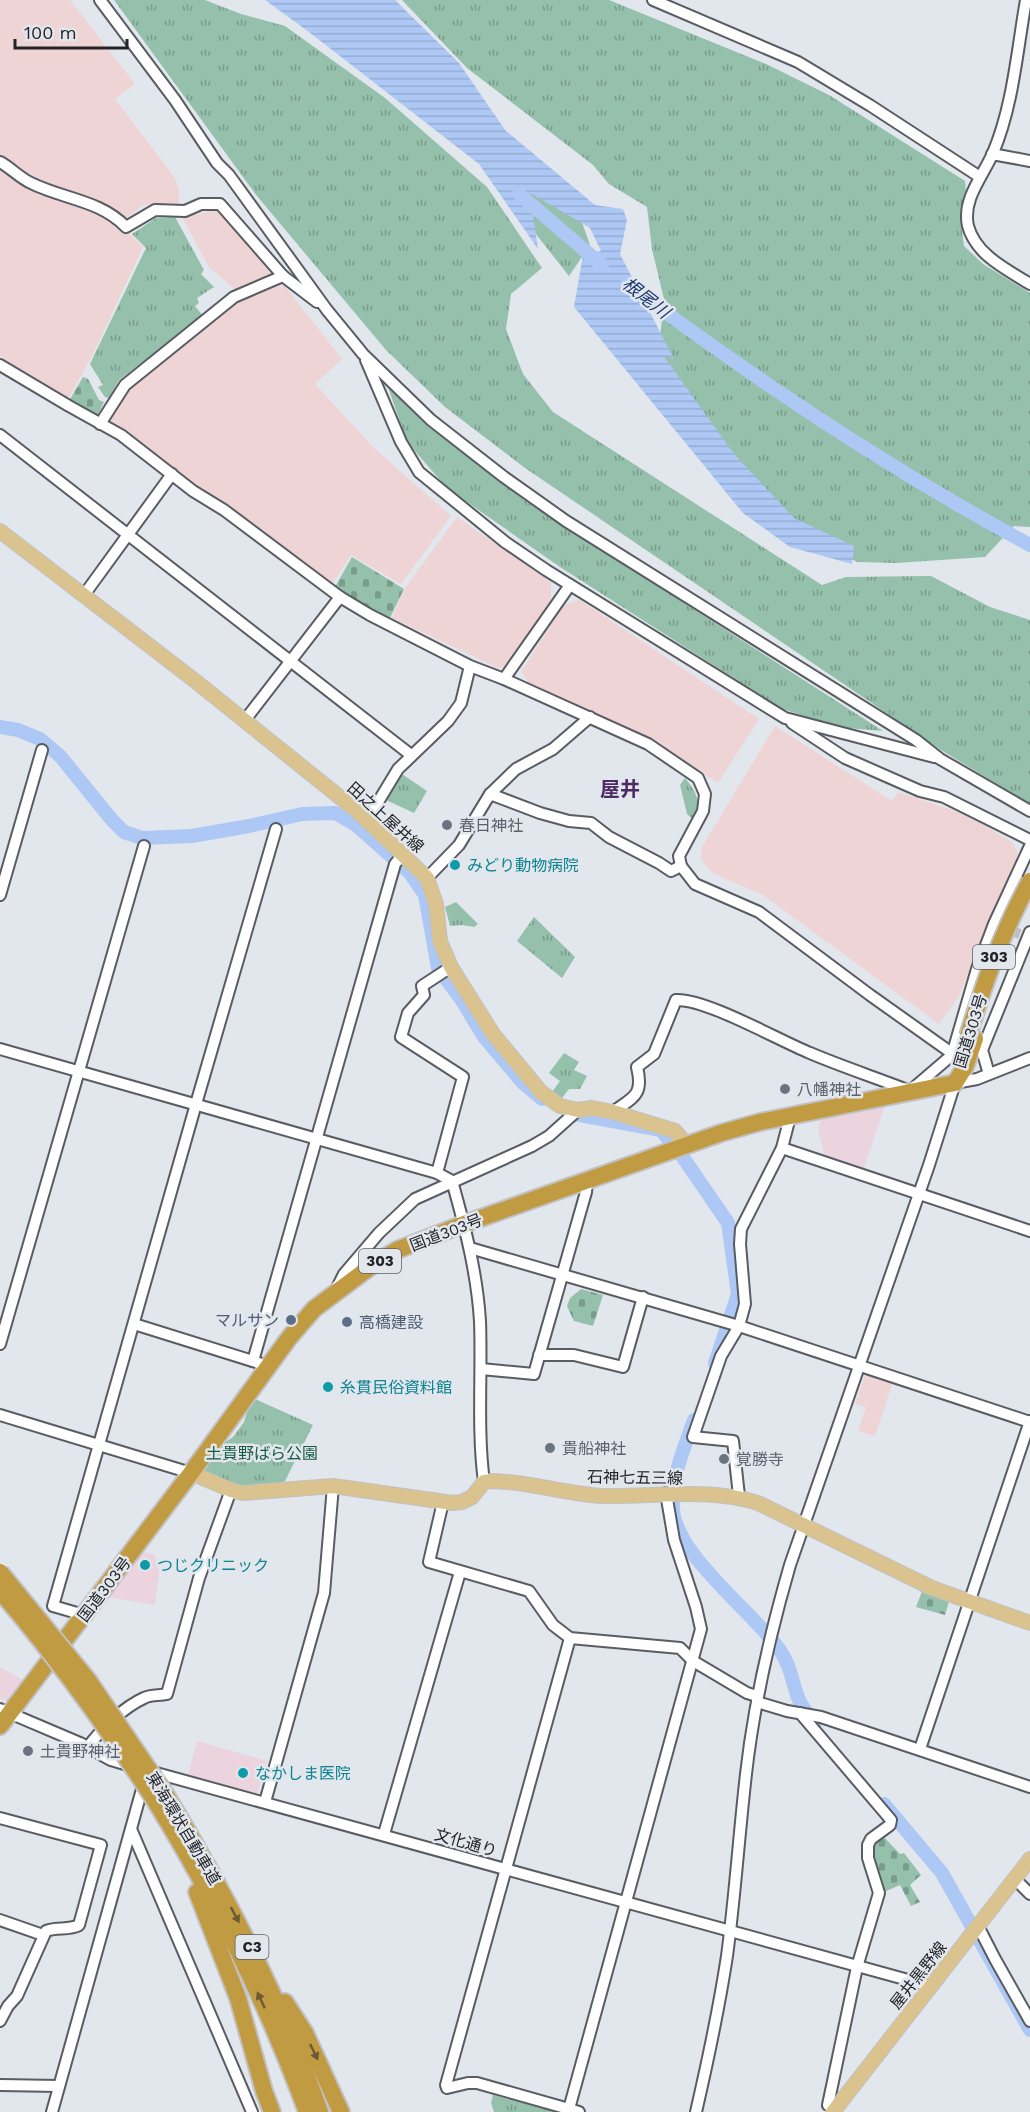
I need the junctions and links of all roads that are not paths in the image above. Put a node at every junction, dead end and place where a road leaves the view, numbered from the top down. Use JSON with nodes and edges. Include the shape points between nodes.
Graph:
{"nodes":[{"id":1,"x":100,"y":0,"type":"edge"},
{"id":2,"x":653,"y":0,"type":"edge"},
{"id":3,"x":1026,"y":0,"type":"edge"},
{"id":4,"x":992,"y":154,"type":"junction"},
{"id":5,"x":1030,"y":161,"type":"edge"},
{"id":6,"x":0,"y":162,"type":"edge"},
{"id":7,"x":980,"y":177,"type":"junction"},
{"id":8,"x":283,"y":276,"type":"junction"},
{"id":9,"x":1030,"y":284,"type":"edge"},
{"id":10,"x":327,"y":310,"type":"junction"},
{"id":11,"x":363,"y":354,"type":"junction"},
{"id":12,"x":0,"y":365,"type":"edge"},
{"id":13,"x":100,"y":424,"type":"junction"},
{"id":14,"x":0,"y":435,"type":"edge"},
{"id":15,"x":172,"y":474,"type":"junction"},
{"id":16,"x":0,"y":531,"type":"edge"},
{"id":17,"x":128,"y":534,"type":"junction"},
{"id":18,"x":570,"y":585,"type":"junction"},
{"id":19,"x":84,"y":595,"type":"junction"},
{"id":20,"x":340,"y":597,"type":"junction"},
{"id":21,"x":291,"y":662,"type":"junction"},
{"id":22,"x":470,"y":666,"type":"junction"},
{"id":23,"x":504,"y":679,"type":"junction"},
{"id":24,"x":590,"y":717,"type":"junction"},
{"id":25,"x":784,"y":718,"type":"junction"},
{"id":26,"x":245,"y":720,"type":"junction"},
{"id":27,"x":42,"y":750,"type":"dead end"},
{"id":28,"x":411,"y":755,"type":"junction"},
{"id":29,"x":940,"y":759,"type":"junction"},
{"id":30,"x":490,"y":794,"type":"junction"},
{"id":31,"x":1030,"y":812,"type":"edge"},
{"id":32,"x":366,"y":818,"type":"junction"},
{"id":33,"x":276,"y":830,"type":"dead end"},
{"id":34,"x":1030,"y":840,"type":"edge"},
{"id":35,"x":144,"y":846,"type":"dead end"},
{"id":36,"x":1030,"y":846,"type":"edge"},
{"id":37,"x":403,"y":854,"type":"junction"},
{"id":38,"x":681,"y":866,"type":"junction"},
{"id":39,"x":427,"y":878,"type":"junction"},
{"id":40,"x":1030,"y":881,"type":"edge"},
{"id":41,"x":0,"y":895,"type":"edge"},
{"id":42,"x":1030,"y":895,"type":"edge"},
{"id":43,"x":1026,"y":934,"type":"edge"},
{"id":44,"x":446,"y":970,"type":"junction"},
{"id":45,"x":971,"y":1038,"type":"junction"},
{"id":46,"x":0,"y":1049,"type":"edge"},
{"id":47,"x":953,"y":1054,"type":"junction"},
{"id":48,"x":1030,"y":1058,"type":"edge"},
{"id":49,"x":79,"y":1071,"type":"junction"},
{"id":50,"x":989,"y":1074,"type":"junction"},
{"id":51,"x":955,"y":1083,"type":"junction"},
{"id":52,"x":910,"y":1091,"type":"junction"},
{"id":53,"x":196,"y":1104,"type":"junction"},
{"id":54,"x":578,"y":1110,"type":"junction"},
{"id":55,"x":612,"y":1112,"type":"junction"},
{"id":56,"x":790,"y":1117,"type":"junction"},
{"id":57,"x":316,"y":1139,"type":"junction"},
{"id":58,"x":686,"y":1144,"type":"junction"},
{"id":59,"x":782,"y":1148,"type":"junction"},
{"id":60,"x":437,"y":1173,"type":"junction"},
{"id":61,"x":452,"y":1181,"type":"junction"},
{"id":62,"x":587,"y":1181,"type":"junction"},
{"id":63,"x":919,"y":1194,"type":"junction"},
{"id":64,"x":464,"y":1224,"type":"junction"},
{"id":65,"x":1030,"y":1231,"type":"edge"},
{"id":66,"x":470,"y":1248,"type":"junction"},
{"id":67,"x":561,"y":1274,"type":"junction"},
{"id":68,"x":335,"y":1293,"type":"junction"},
{"id":69,"x":643,"y":1297,"type":"junction"},
{"id":70,"x":134,"y":1324,"type":"junction"},
{"id":71,"x":739,"y":1326,"type":"junction"},
{"id":72,"x":0,"y":1344,"type":"edge"},
{"id":73,"x":540,"y":1354,"type":"junction"},
{"id":74,"x":261,"y":1364,"type":"junction"},
{"id":75,"x":859,"y":1366,"type":"junction"},
{"id":76,"x":481,"y":1370,"type":"junction"},
{"id":77,"x":0,"y":1415,"type":"edge"},
{"id":78,"x":1030,"y":1422,"type":"edge"},
{"id":79,"x":99,"y":1446,"type":"junction"},
{"id":80,"x":191,"y":1473,"type":"junction"},
{"id":81,"x":484,"y":1482,"type":"junction"},
{"id":82,"x":333,"y":1486,"type":"junction"},
{"id":83,"x":231,"y":1490,"type":"junction"},
{"id":84,"x":672,"y":1493,"type":"junction"},
{"id":85,"x":739,"y":1496,"type":"junction"},
{"id":86,"x":443,"y":1502,"type":"junction"},
{"id":87,"x":803,"y":1526,"type":"junction"},
{"id":88,"x":0,"y":1572,"type":"edge"},
{"id":89,"x":460,"y":1572,"type":"junction"},
{"id":90,"x":0,"y":1591,"type":"edge"},
{"id":91,"x":969,"y":1601,"type":"junction"},
{"id":92,"x":84,"y":1615,"type":"junction"},
{"id":93,"x":1030,"y":1623,"type":"edge"},
{"id":94,"x":570,"y":1638,"type":"junction"},
{"id":95,"x":693,"y":1660,"type":"junction"},
{"id":96,"x":757,"y":1699,"type":"junction"},
{"id":97,"x":800,"y":1713,"type":"junction"},
{"id":98,"x":3,"y":1716,"type":"edge"},
{"id":99,"x":88,"y":1747,"type":"junction"},
{"id":100,"x":920,"y":1749,"type":"junction"},
{"id":101,"x":148,"y":1771,"type":"junction"},
{"id":102,"x":1030,"y":1787,"type":"edge"},
{"id":103,"x":159,"y":1795,"type":"junction"},
{"id":104,"x":266,"y":1802,"type":"junction"},
{"id":105,"x":0,"y":1818,"type":"edge"},
{"id":106,"x":168,"y":1821,"type":"junction"},
{"id":107,"x":131,"y":1829,"type":"junction"},
{"id":108,"x":384,"y":1834,"type":"junction"},
{"id":109,"x":1030,"y":1859,"type":"edge"},
{"id":110,"x":506,"y":1870,"type":"junction"},
{"id":111,"x":1015,"y":1879,"type":"junction"},
{"id":112,"x":1030,"y":1894,"type":"edge"},
{"id":113,"x":626,"y":1904,"type":"junction"},
{"id":114,"x":0,"y":1920,"type":"edge"},
{"id":115,"x":978,"y":1926,"type":"junction"},
{"id":116,"x":730,"y":1931,"type":"junction"},
{"id":117,"x":43,"y":1935,"type":"junction"},
{"id":118,"x":261,"y":1966,"type":"junction"},
{"id":119,"x":857,"y":1967,"type":"junction"},
{"id":120,"x":930,"y":1986,"type":"junction"},
{"id":121,"x":0,"y":2021,"type":"edge"},
{"id":122,"x":1030,"y":2021,"type":"edge"},
{"id":123,"x":0,"y":2085,"type":"edge"},
{"id":124,"x":59,"y":2086,"type":"junction"},
{"id":125,"x":834,"y":2110,"type":"edge"},
{"id":126,"x":574,"y":2111,"type":"edge"},
{"id":127,"x":52,"y":2112,"type":"edge"},
{"id":128,"x":252,"y":2112,"type":"edge"},
{"id":129,"x":272,"y":2112,"type":"edge"},
{"id":130,"x":307,"y":2112,"type":"edge"},
{"id":131,"x":320,"y":2112,"type":"edge"},
{"id":132,"x":341,"y":2112,"type":"edge"},
{"id":133,"x":696,"y":2112,"type":"edge"}],
"edges":[{"from":1,"to":10,"type":"street"},
{"from":2,"to":7,"type":"street","via":[[798,62]]},
{"from":3,"to":4,"type":"street","via":[[1003,125]]},
{"from":4,"to":5,"type":"street"},
{"from":4,"to":7,"type":"street"},
{"from":6,"to":8,"type":"street","via":[[31,183],[115,216],[126,227],[155,210],[185,211],[201,204],[220,204]]},
{"from":7,"to":9,"type":"street","via":[[966,214],[975,243],[987,256]]},
{"from":8,"to":10,"type":"street"},
{"from":8,"to":13,"type":"street","via":[[234,297],[143,370],[125,385]]},
{"from":10,"to":11,"type":"street"},
{"from":11,"to":18,"type":"street","via":[[400,442],[419,472],[505,542]]},
{"from":11,"to":29,"type":"street","via":[[431,420],[566,521],[916,740]]},
{"from":12,"to":13,"type":"street"},
{"from":13,"to":15,"type":"street"},
{"from":14,"to":17,"type":"street"},
{"from":15,"to":17,"type":"street"},
{"from":15,"to":20,"type":"street"},
{"from":16,"to":19,"type":"main road","name":"田之上屋井線"},
{"from":17,"to":19,"type":"street"},
{"from":17,"to":21,"type":"street"},
{"from":18,"to":23,"type":"street"},
{"from":18,"to":25,"type":"street"},
{"from":19,"to":26,"type":"main road","name":"田之上屋井線"},
{"from":20,"to":21,"type":"street"},
{"from":20,"to":22,"type":"street"},
{"from":21,"to":26,"type":"street"},
{"from":21,"to":28,"type":"street"},
{"from":22,"to":23,"type":"street"},
{"from":22,"to":28,"type":"street","via":[[461,703],[448,721]]},
{"from":23,"to":24,"type":"street"},
{"from":24,"to":30,"type":"street","via":[[553,749],[516,769]]},
{"from":24,"to":38,"type":"street","via":[[648,744],[698,778],[705,794],[703,811],[679,856]]},
{"from":25,"to":29,"type":"street"},
{"from":25,"to":34,"type":"street","via":[[845,758],[920,791],[944,797]]},
{"from":26,"to":32,"type":"main road","name":"田之上屋井線"},
{"from":27,"to":41,"type":"street"},
{"from":28,"to":32,"type":"street"},
{"from":29,"to":31,"type":"street"},
{"from":30,"to":38,"type":"street","via":[[540,813],[591,823],[671,872]]},
{"from":30,"to":39,"type":"street","via":[[459,845]]},
{"from":32,"to":37,"type":"main road","name":"田之上屋井線"},
{"from":33,"to":53,"type":"street"},
{"from":35,"to":49,"type":"street"},
{"from":36,"to":47,"type":"street","via":[[976,969]]},
{"from":37,"to":39,"type":"main road","name":"田之上屋井線"},
{"from":37,"to":57,"type":"street","via":[[395,864]]},
{"from":38,"to":47,"type":"street","via":[[695,884],[759,912]]},
{"from":39,"to":44,"type":"main road","name":"田之上屋井線","via":[[436,903]]},
{"from":40,"to":45,"type":"highway","name":"国道303号","number":"303","bridge":true,"via":[[987,973]]},
{"from":42,"to":45,"type":"highway","name":"国道303号","number":"303"},
{"from":43,"to":50,"type":"street","via":[[982,1050]]},
{"from":44,"to":54,"type":"main road","name":"田之上屋井線","via":[[541,1092],[561,1106]]},
{"from":44,"to":60,"type":"street","via":[[422,986],[424,995],[408,1012],[401,1037],[463,1077]]},
{"from":45,"to":51,"type":"highway","name":"国道303号","number":"303"},
{"from":46,"to":49,"type":"street"},
{"from":47,"to":52,"type":"street"},
{"from":48,"to":50,"type":"street"},
{"from":49,"to":53,"type":"street"},
{"from":49,"to":72,"type":"street"},
{"from":50,"to":51,"type":"street"},
{"from":51,"to":52,"type":"highway","name":"国道303号","number":"303"},
{"from":51,"to":63,"type":"street"},
{"from":52,"to":55,"type":"street","via":[[709,1008],[676,1000],[654,1054],[637,1067],[638,1093]]},
{"from":52,"to":56,"type":"highway","name":"国道303号","number":"303"},
{"from":53,"to":57,"type":"street"},
{"from":53,"to":70,"type":"street"},
{"from":54,"to":55,"type":"main road","name":"田之上屋井線"},
{"from":54,"to":61,"type":"street","via":[[532,1146]]},
{"from":55,"to":58,"type":"main road","name":"田之上屋井線","via":[[675,1131]]},
{"from":56,"to":58,"type":"highway","name":"国道303号","number":"303"},
{"from":56,"to":59,"type":"street"},
{"from":57,"to":60,"type":"street"},
{"from":57,"to":74,"type":"street"},
{"from":58,"to":62,"type":"highway","name":"国道303号","number":"303"},
{"from":59,"to":63,"type":"street"},
{"from":59,"to":71,"type":"street","via":[[741,1229],[745,1304]]},
{"from":60,"to":61,"type":"street"},
{"from":61,"to":64,"type":"street"},
{"from":61,"to":68,"type":"street","via":[[415,1199],[392,1219],[344,1274]]},
{"from":62,"to":64,"type":"highway","name":"国道303号","number":"303"},
{"from":62,"to":67,"type":"street"},
{"from":63,"to":65,"type":"street"},
{"from":63,"to":75,"type":"street"},
{"from":64,"to":66,"type":"street"},
{"from":64,"to":68,"type":"highway","name":"国道303号","number":"303","via":[[397,1251]]},
{"from":66,"to":67,"type":"street"},
{"from":66,"to":76,"type":"street","via":[[477,1287]]},
{"from":67,"to":69,"type":"street"},
{"from":67,"to":73,"type":"street"},
{"from":68,"to":74,"type":"highway","name":"国道303号","number":"303"},
{"from":69,"to":71,"type":"street"},
{"from":69,"to":73,"type":"street","via":[[624,1367],[574,1355]]},
{"from":70,"to":74,"type":"street"},
{"from":70,"to":79,"type":"street"},
{"from":71,"to":75,"type":"street"},
{"from":71,"to":85,"type":"street","via":[[721,1356],[693,1437],[732,1441]]},
{"from":73,"to":76,"type":"street","via":[[534,1374]]},
{"from":74,"to":80,"type":"highway","name":"国道303号","number":"303"},
{"from":75,"to":78,"type":"street"},
{"from":75,"to":87,"type":"street"},
{"from":76,"to":81,"type":"street","via":[[480,1456]]},
{"from":77,"to":79,"type":"street"},
{"from":78,"to":91,"type":"street"},
{"from":79,"to":80,"type":"street"},
{"from":79,"to":92,"type":"street","via":[[53,1606]]},
{"from":80,"to":83,"type":"main road"},
{"from":80,"to":92,"type":"highway","name":"国道303号","number":"303"},
{"from":81,"to":84,"type":"main road","name":"石神七五三線","via":[[505,1481],[602,1496]]},
{"from":81,"to":86,"type":"main road","via":[[467,1499]]},
{"from":82,"to":83,"type":"main road","via":[[269,1492]]},
{"from":82,"to":86,"type":"main road"},
{"from":82,"to":104,"type":"street","via":[[324,1593]]},
{"from":83,"to":99,"type":"street","via":[[199,1578],[167,1694],[137,1702],[99,1731]]},
{"from":84,"to":85,"type":"main road","name":"石神七五三線"},
{"from":84,"to":95,"type":"street","via":[[674,1540],[701,1629]]},
{"from":85,"to":87,"type":"main road","name":"石神七五三線"},
{"from":86,"to":89,"type":"street","via":[[429,1562]]},
{"from":87,"to":91,"type":"main road","name":"石神七五三線","via":[[932,1588]]},
{"from":87,"to":96,"type":"street","via":[[778,1605]]},
{"from":88,"to":103,"type":"highway","name":"東海環状自動車道","number":"C3","bridge":true,"via":[[88,1680]]},
{"from":89,"to":94,"type":"street","via":[[529,1591],[553,1625]]},
{"from":89,"to":108,"type":"street"},
{"from":90,"to":103,"type":"highway","name":"東海環状自動車道","number":"C3","bridge":true,"via":[[68,1673]]},
{"from":91,"to":93,"type":"main road","name":"石神七五三線"},
{"from":91,"to":100,"type":"street"},
{"from":92,"to":98,"type":"highway","name":"国道303号","number":"303"},
{"from":94,"to":95,"type":"street","via":[[673,1646]]},
{"from":94,"to":110,"type":"street"},
{"from":95,"to":96,"type":"street"},
{"from":95,"to":113,"type":"street"},
{"from":96,"to":97,"type":"street"},
{"from":96,"to":116,"type":"street"},
{"from":97,"to":100,"type":"street"},
{"from":97,"to":119,"type":"street","via":[[891,1820],[868,1845],[879,1893]]},
{"from":98,"to":99,"type":"street","name":"文化通り"},
{"from":99,"to":101,"type":"street","name":"文化通り","via":[[111,1760]]},
{"from":100,"to":102,"type":"street"},
{"from":101,"to":104,"type":"street","name":"文化通り"},
{"from":101,"to":107,"type":"street"},
{"from":103,"to":106,"type":"highway","name":"東海環状自動車道","number":"C3"},
{"from":103,"to":118,"type":"highway","name":"東海環状自動車道","number":"C3","one_way":true,"via":[[202,1855]]},
{"from":104,"to":108,"type":"street","name":"文化通り"},
{"from":105,"to":117,"type":"street","via":[[101,1845],[79,1925],[72,1929],[53,1928]]},
{"from":106,"to":129,"type":"highway","via":[[229,1971]]},
{"from":130,"to":106,"type":"highway","name":"東海環状自動車道","number":"C3","one_way":true,"via":[[249,1975]]},
{"from":107,"to":124,"type":"street"},
{"from":107,"to":128,"type":"street"},
{"from":108,"to":110,"type":"street","name":"文化通り"},
{"from":109,"to":111,"type":"main road","name":"屋井黒野線"},
{"from":110,"to":113,"type":"street","name":"文化通り"},
{"from":110,"to":126,"type":"street","via":[[446,2085],[447,2088],[477,2083]]},
{"from":111,"to":112,"type":"street"},
{"from":111,"to":115,"type":"main road","name":"屋井黒野線"},
{"from":113,"to":116,"type":"street","name":"文化通り"},
{"from":113,"to":126,"type":"street"},
{"from":114,"to":117,"type":"street"},
{"from":115,"to":120,"type":"main road","name":"屋井黒野線"},
{"from":115,"to":122,"type":"street"},
{"from":116,"to":119,"type":"street","name":"文化通り"},
{"from":116,"to":133,"type":"street"},
{"from":117,"to":121,"type":"street","via":[[17,1996]]},
{"from":118,"to":131,"type":"highway","name":"東海環状自動車道","number":"C3"},
{"from":118,"to":132,"type":"highway","one_way":true,"via":[[304,2033]]},
{"from":119,"to":120,"type":"street","name":"文化通り"},
{"from":119,"to":125,"type":"street","via":[[828,2105]]},
{"from":120,"to":125,"type":"main road","name":"屋井黒野線"},
{"from":123,"to":124,"type":"street"},
{"from":124,"to":127,"type":"street"}]}
